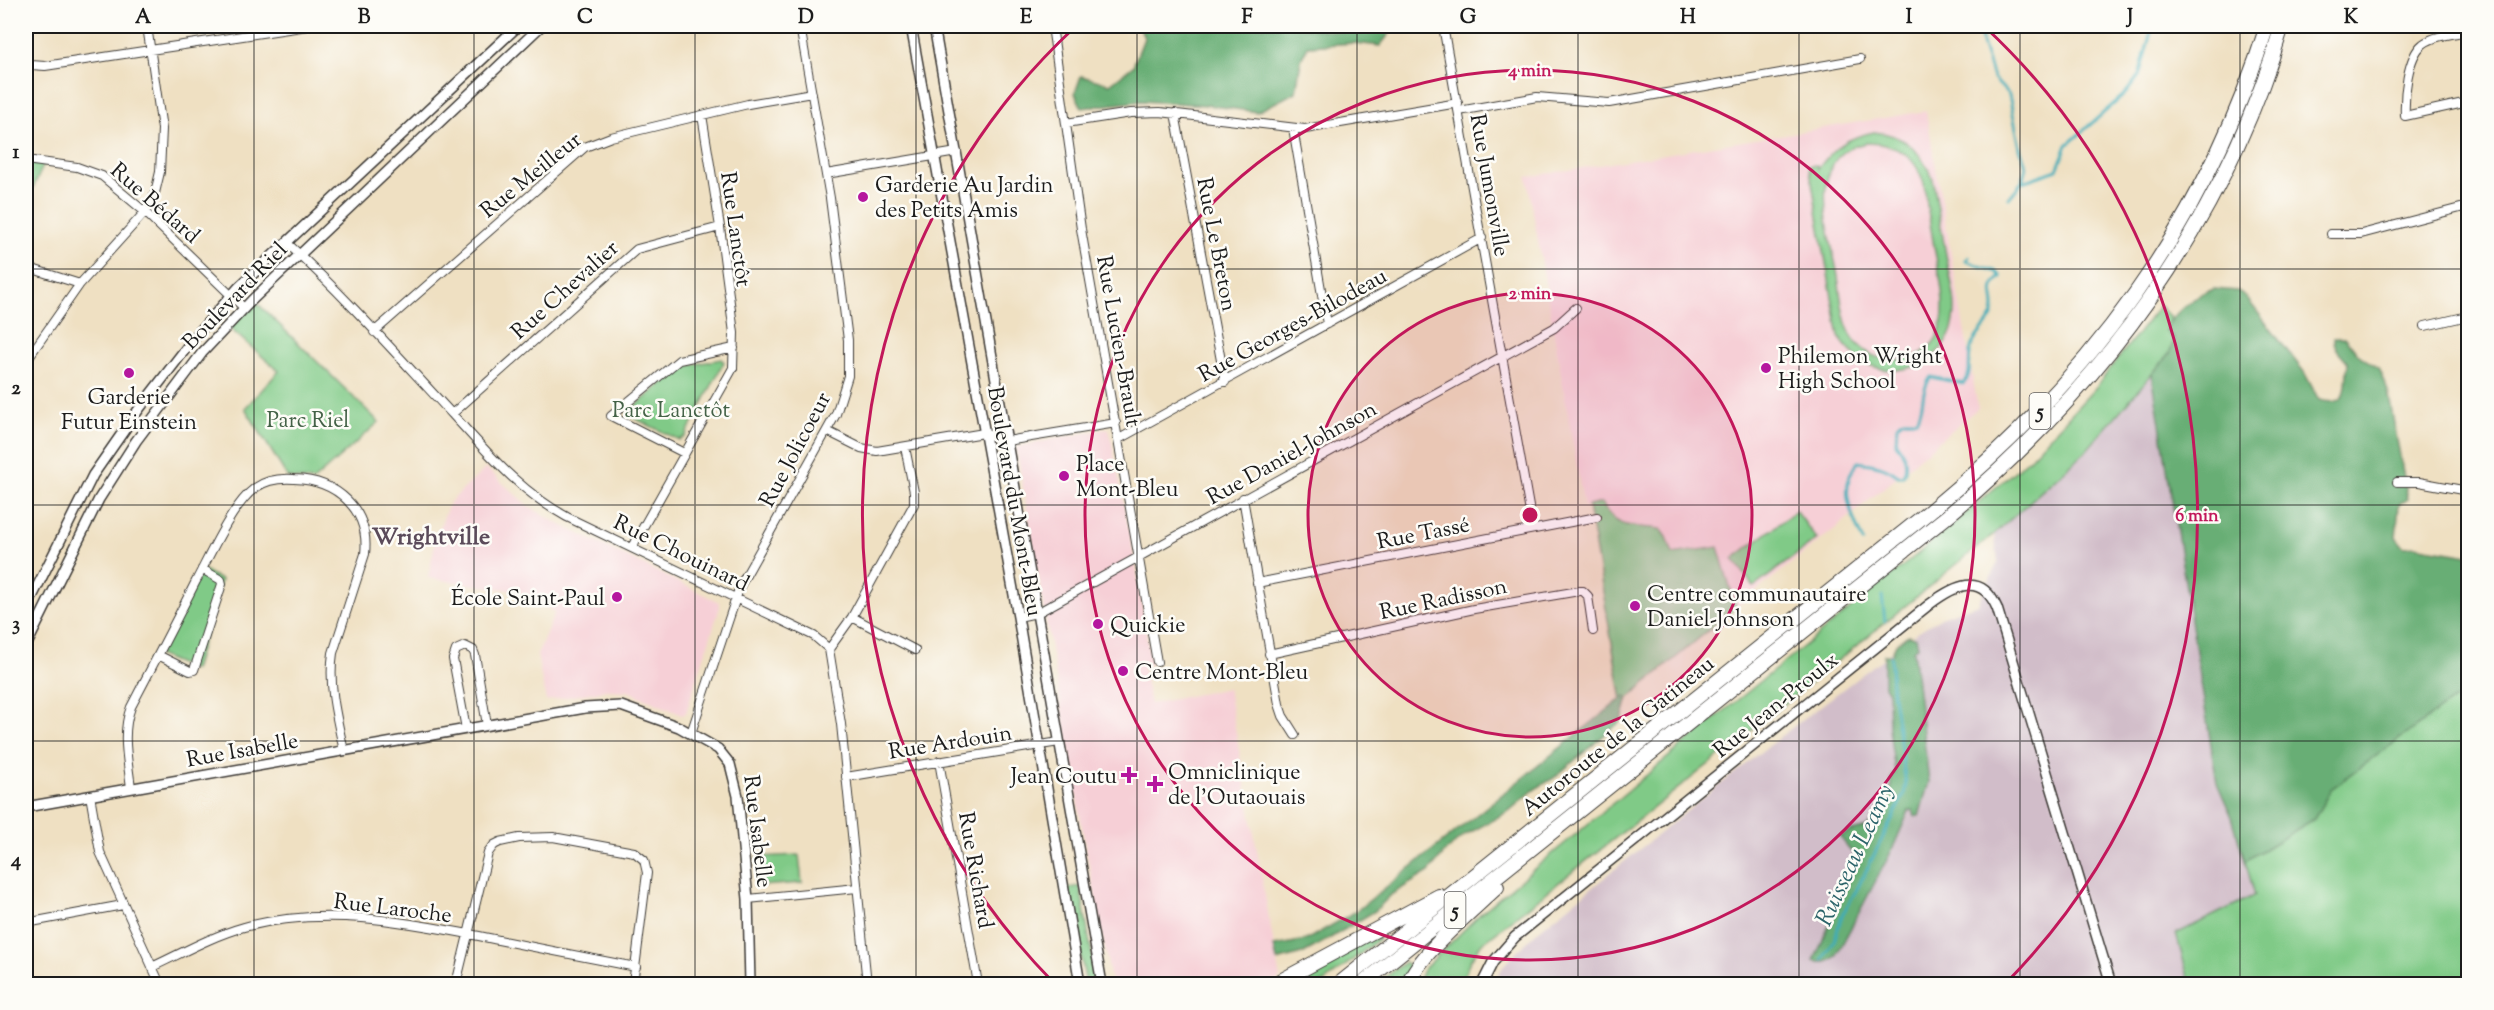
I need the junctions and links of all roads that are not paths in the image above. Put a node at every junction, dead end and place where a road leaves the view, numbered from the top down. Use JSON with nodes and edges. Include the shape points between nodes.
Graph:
{"nodes":[{"id":1,"x":147,"y":26,"type":"edge"},
{"id":2,"x":308,"y":26,"type":"edge"},
{"id":3,"x":541,"y":26,"type":"edge"},
{"id":4,"x":800,"y":26,"type":"edge"},
{"id":5,"x":911,"y":26,"type":"edge"},
{"id":6,"x":934,"y":26,"type":"edge"},
{"id":7,"x":1052,"y":26,"type":"edge"},
{"id":8,"x":1443,"y":26,"type":"edge"},
{"id":9,"x":2267,"y":26,"type":"edge"},
{"id":10,"x":2282,"y":26,"type":"edge"},
{"id":11,"x":516,"y":28,"type":"edge"},
{"id":12,"x":2469,"y":31,"type":"edge"},
{"id":13,"x":524,"y":42,"type":"junction"},
{"id":14,"x":151,"y":50,"type":"junction"},
{"id":15,"x":1860,"y":59,"type":"dead end"},
{"id":16,"x":26,"y":62,"type":"edge"},
{"id":17,"x":812,"y":93,"type":"junction"},
{"id":18,"x":2469,"y":102,"type":"edge"},
{"id":19,"x":1458,"y":107,"type":"junction"},
{"id":20,"x":1175,"y":113,"type":"junction"},
{"id":21,"x":702,"y":115,"type":"junction"},
{"id":22,"x":1066,"y":123,"type":"junction"},
{"id":23,"x":1293,"y":128,"type":"junction"},
{"id":24,"x":957,"y":152,"type":"junction"},
{"id":25,"x":935,"y":156,"type":"junction"},
{"id":26,"x":26,"y":160,"type":"edge"},
{"id":27,"x":826,"y":174,"type":"junction"},
{"id":28,"x":2469,"y":206,"type":"edge"},
{"id":29,"x":145,"y":212,"type":"junction"},
{"id":30,"x":720,"y":227,"type":"junction"},
{"id":31,"x":2331,"y":234,"type":"dead end"},
{"id":32,"x":1482,"y":238,"type":"junction"},
{"id":33,"x":287,"y":243,"type":"junction"},
{"id":34,"x":300,"y":255,"type":"junction"},
{"id":35,"x":26,"y":267,"type":"edge"},
{"id":36,"x":80,"y":284,"type":"junction"},
{"id":37,"x":231,"y":296,"type":"junction"},
{"id":38,"x":244,"y":308,"type":"junction"},
{"id":39,"x":1576,"y":308,"type":"dead end"},
{"id":40,"x":2469,"y":316,"type":"edge"},
{"id":41,"x":1327,"y":324,"type":"junction"},
{"id":42,"x":2425,"y":326,"type":"dead end"},
{"id":43,"x":374,"y":332,"type":"junction"},
{"id":44,"x":734,"y":348,"type":"junction"},
{"id":45,"x":1502,"y":356,"type":"junction"},
{"id":46,"x":26,"y":361,"type":"edge"},
{"id":47,"x":1225,"y":382,"type":"junction"},
{"id":48,"x":452,"y":414,"type":"junction"},
{"id":49,"x":1116,"y":423,"type":"junction"},
{"id":50,"x":827,"y":431,"type":"junction"},
{"id":51,"x":984,"y":433,"type":"junction"},
{"id":52,"x":1119,"y":439,"type":"junction"},
{"id":53,"x":1007,"y":441,"type":"junction"},
{"id":54,"x":905,"y":447,"type":"junction"},
{"id":55,"x":684,"y":453,"type":"junction"},
{"id":56,"x":2397,"y":482,"type":"dead end"},
{"id":57,"x":84,"y":491,"type":"junction"},
{"id":58,"x":2469,"y":491,"type":"edge"},
{"id":59,"x":1243,"y":498,"type":"junction"},
{"id":60,"x":99,"y":499,"type":"junction"},
{"id":61,"x":1597,"y":517,"type":"dead end"},
{"id":62,"x":1533,"y":529,"type":"junction"},
{"id":63,"x":632,"y":547,"type":"junction"},
{"id":64,"x":1026,"y":549,"type":"junction"},
{"id":65,"x":1006,"y":553,"type":"junction"},
{"id":66,"x":1140,"y":556,"type":"junction"},
{"id":67,"x":202,"y":569,"type":"junction"},
{"id":68,"x":1257,"y":583,"type":"junction"},
{"id":69,"x":735,"y":598,"type":"junction"},
{"id":70,"x":26,"y":609,"type":"edge"},
{"id":71,"x":1037,"y":613,"type":"junction"},
{"id":72,"x":1018,"y":617,"type":"junction"},
{"id":73,"x":852,"y":618,"type":"junction"},
{"id":74,"x":1593,"y":631,"type":"dead end"},
{"id":75,"x":26,"y":646,"type":"edge"},
{"id":76,"x":829,"y":649,"type":"junction"},
{"id":77,"x":915,"y":650,"type":"dead end"},
{"id":78,"x":1269,"y":654,"type":"junction"},
{"id":79,"x":158,"y":655,"type":"junction"},
{"id":80,"x":1157,"y":662,"type":"dead end"},
{"id":81,"x":487,"y":725,"type":"junction"},
{"id":82,"x":466,"y":729,"type":"junction"},
{"id":83,"x":691,"y":733,"type":"junction"},
{"id":84,"x":1295,"y":735,"type":"dead end"},
{"id":85,"x":1059,"y":742,"type":"junction"},
{"id":86,"x":1038,"y":745,"type":"junction"},
{"id":87,"x":344,"y":751,"type":"junction"},
{"id":88,"x":939,"y":761,"type":"junction"},
{"id":89,"x":846,"y":777,"type":"junction"},
{"id":90,"x":131,"y":788,"type":"junction"},
{"id":91,"x":90,"y":795,"type":"junction"},
{"id":92,"x":26,"y":807,"type":"edge"},
{"id":93,"x":1548,"y":836,"type":"junction"},
{"id":94,"x":1472,"y":878,"type":"junction"},
{"id":95,"x":857,"y":888,"type":"junction"},
{"id":96,"x":748,"y":899,"type":"junction"},
{"id":97,"x":123,"y":905,"type":"junction"},
{"id":98,"x":26,"y":923,"type":"edge"},
{"id":99,"x":468,"y":934,"type":"junction"},
{"id":100,"x":152,"y":967,"type":"junction"},
{"id":101,"x":636,"y":967,"type":"junction"},
{"id":102,"x":160,"y":984,"type":"edge"},
{"id":103,"x":456,"y":984,"type":"edge"},
{"id":104,"x":633,"y":984,"type":"edge"},
{"id":105,"x":750,"y":984,"type":"edge"},
{"id":106,"x":867,"y":984,"type":"edge"},
{"id":107,"x":978,"y":984,"type":"edge"},
{"id":108,"x":1080,"y":984,"type":"edge"},
{"id":109,"x":1102,"y":984,"type":"edge"},
{"id":110,"x":1275,"y":984,"type":"edge"},
{"id":111,"x":1339,"y":984,"type":"edge"},
{"id":112,"x":1362,"y":984,"type":"edge"},
{"id":113,"x":1408,"y":984,"type":"edge"},
{"id":114,"x":1482,"y":984,"type":"edge"},
{"id":115,"x":2111,"y":984,"type":"edge"}],
"edges":[{"from":1,"to":14,"type":"street"},
{"from":2,"to":14,"type":"street"},
{"from":3,"to":13,"type":"street","name":"Boulevard Riel"},
{"from":4,"to":17,"type":"street","name":"Rue Jolicoeur"},
{"from":5,"to":25,"type":"street","name":"Boulevard du Mont-Bleu"},
{"from":6,"to":24,"type":"street","name":"Boulevard du Mont-Bleu"},
{"from":7,"to":22,"type":"street","name":"Rue Lucien-Brault"},
{"from":8,"to":19,"type":"street","name":"Rue Jumonville"},
{"from":9,"to":94,"type":"highway","name":"Autoroute de la Gatineau","number":"5","via":[[2226,135],[2184,219],[2125,310],[2053,398],[1943,501]]},
{"from":10,"to":93,"type":"highway","name":"Autoroute de la Gatineau","number":"5","via":[[2243,132],[2192,233],[2133,324],[2064,406],[1945,518]]},
{"from":11,"to":13,"type":"street"},
{"from":11,"to":33,"type":"street","name":"Boulevard Riel"},
{"from":12,"to":18,"type":"street","via":[[2434,39],[2417,51],[2405,91],[2405,116]]},
{"from":13,"to":34,"type":"street","name":"Boulevard Riel"},
{"from":14,"to":16,"type":"street","via":[[45,66]]},
{"from":14,"to":29,"type":"street","via":[[161,116],[162,157],[154,197]]},
{"from":15,"to":19,"type":"street","via":[[1610,103],[1537,97]]},
{"from":17,"to":21,"type":"street","name":"Rue Meilleur"},
{"from":17,"to":27,"type":"street","name":"Rue Jolicoeur"},
{"from":19,"to":23,"type":"street"},
{"from":19,"to":32,"type":"street","name":"Rue Jumonville"},
{"from":20,"to":22,"type":"street","via":[[1131,113]]},
{"from":20,"to":23,"type":"street"},
{"from":20,"to":47,"type":"street","name":"Rue Le Breton"},
{"from":21,"to":30,"type":"street","name":"Rue Lanctôt"},
{"from":21,"to":43,"type":"street","name":"Rue Meilleur","via":[[585,147]]},
{"from":22,"to":49,"type":"street","name":"Rue Lucien-Brault"},
{"from":23,"to":41,"type":"street"},
{"from":24,"to":25,"type":"street"},
{"from":24,"to":53,"type":"street","name":"Boulevard du Mont-Bleu"},
{"from":25,"to":27,"type":"street"},
{"from":25,"to":51,"type":"street","name":"Boulevard du Mont-Bleu"},
{"from":26,"to":29,"type":"street","name":"Rue Bédard","via":[[90,171]]},
{"from":27,"to":50,"type":"street","name":"Rue Jolicoeur","via":[[849,367],[843,397]]},
{"from":28,"to":31,"type":"street","via":[[2361,234]]},
{"from":29,"to":36,"type":"street"},
{"from":29,"to":37,"type":"street","name":"Rue Bédard"},
{"from":30,"to":44,"type":"street","name":"Rue Lanctôt"},
{"from":30,"to":48,"type":"street","name":"Rue Chevalier","via":[[637,249]]},
{"from":32,"to":41,"type":"street","name":"Rue Georges-Bilodeau"},
{"from":32,"to":45,"type":"street","name":"Rue Jumonville"},
{"from":33,"to":34,"type":"street","name":"Rue Chouinard"},
{"from":33,"to":37,"type":"street","name":"Boulevard Riel"},
{"from":34,"to":38,"type":"street","name":"Boulevard Riel"},
{"from":34,"to":43,"type":"street","name":"Rue Chouinard"},
{"from":35,"to":36,"type":"street"},
{"from":36,"to":46,"type":"street"},
{"from":37,"to":38,"type":"street","name":"Rue Bédard"},
{"from":37,"to":57,"type":"street","name":"Boulevard Riel","via":[[139,409]]},
{"from":38,"to":60,"type":"street","name":"Boulevard Riel","via":[[197,360],[136,441]]},
{"from":39,"to":45,"type":"street","name":"Rue Daniel-Johnson","via":[[1554,328]]},
{"from":40,"to":42,"type":"street"},
{"from":41,"to":47,"type":"street","name":"Rue Georges-Bilodeau"},
{"from":43,"to":48,"type":"street","name":"Rue Chouinard"},
{"from":44,"to":55,"type":"street","name":"Rue Lanctôt","via":[[733,368]]},
{"from":44,"to":55,"type":"street","via":[[679,360],[611,416]]},
{"from":45,"to":59,"type":"street","name":"Rue Daniel-Johnson"},
{"from":45,"to":62,"type":"street","name":"Rue Jumonville"},
{"from":47,"to":52,"type":"street","name":"Rue Georges-Bilodeau"},
{"from":48,"to":63,"type":"street","name":"Rue Chouinard","via":[[494,461],[532,495],[567,517]]},
{"from":49,"to":52,"type":"street","name":"Rue Lucien-Brault"},
{"from":49,"to":53,"type":"street"},
{"from":50,"to":54,"type":"street","via":[[870,451]]},
{"from":50,"to":69,"type":"street","name":"Rue Jolicoeur"},
{"from":51,"to":53,"type":"street"},
{"from":51,"to":54,"type":"street"},
{"from":51,"to":65,"type":"street","name":"Boulevard du Mont-Bleu"},
{"from":52,"to":66,"type":"street","name":"Rue Lucien-Brault"},
{"from":53,"to":64,"type":"street","name":"Boulevard du Mont-Bleu"},
{"from":54,"to":73,"type":"street","via":[[914,504]]},
{"from":55,"to":63,"type":"street","name":"Rue Lanctôt"},
{"from":56,"to":58,"type":"street"},
{"from":57,"to":60,"type":"street"},
{"from":57,"to":70,"type":"street","name":"Boulevard Riel"},
{"from":59,"to":66,"type":"street","name":"Rue Daniel-Johnson"},
{"from":59,"to":68,"type":"street"},
{"from":60,"to":75,"type":"street","name":"Boulevard Riel"},
{"from":61,"to":62,"type":"street","name":"Rue Tassé"},
{"from":62,"to":68,"type":"street","name":"Rue Tassé"},
{"from":63,"to":69,"type":"street","name":"Rue Chouinard"},
{"from":64,"to":65,"type":"street"},
{"from":64,"to":71,"type":"street","name":"Boulevard du Mont-Bleu"},
{"from":65,"to":72,"type":"street","name":"Boulevard du Mont-Bleu"},
{"from":66,"to":71,"type":"street","name":"Rue Daniel-Johnson"},
{"from":66,"to":80,"type":"street","name":"Rue Lucien-Brault"},
{"from":67,"to":79,"type":"street"},
{"from":67,"to":79,"type":"street","via":[[222,584],[194,670]]},
{"from":67,"to":87,"type":"street","via":[[240,505],[265,483],[288,478],[313,481],[330,487],[351,503],[363,521],[366,543],[331,667]]},
{"from":68,"to":78,"type":"street"},
{"from":69,"to":76,"type":"street","name":"Rue Chouinard","via":[[814,636]]},
{"from":69,"to":83,"type":"street","name":"Rue Jolicoeur"},
{"from":71,"to":72,"type":"street","name":"Rue Daniel-Johnson"},
{"from":71,"to":85,"type":"street","name":"Boulevard du Mont-Bleu"},
{"from":72,"to":86,"type":"street","name":"Boulevard du Mont-Bleu"},
{"from":73,"to":76,"type":"street"},
{"from":73,"to":77,"type":"street"},
{"from":74,"to":78,"type":"street","name":"Rue Radisson","via":[[1588,596],[1579,591],[1474,609]]},
{"from":76,"to":89,"type":"street"},
{"from":78,"to":84,"type":"street","via":[[1283,716]]},
{"from":79,"to":90,"type":"street","via":[[125,725]]},
{"from":81,"to":82,"type":"street","name":"Rue Isabelle"},
{"from":81,"to":82,"type":"street","via":[[474,655],[469,647],[459,647],[453,659]]},
{"from":81,"to":83,"type":"street","name":"Rue Isabelle","via":[[611,705]]},
{"from":82,"to":87,"type":"street","name":"Rue Isabelle"},
{"from":83,"to":96,"type":"street","name":"Rue Isabelle","via":[[718,749],[730,764],[738,796]]},
{"from":85,"to":86,"type":"street","name":"Rue Ardouin"},
{"from":85,"to":109,"type":"street","name":"Boulevard du Mont-Bleu"},
{"from":86,"to":88,"type":"street","name":"Rue Ardouin"},
{"from":86,"to":108,"type":"street","name":"Boulevard du Mont-Bleu"},
{"from":87,"to":90,"type":"street","name":"Rue Isabelle"},
{"from":88,"to":89,"type":"street","name":"Rue Ardouin"},
{"from":88,"to":107,"type":"street","name":"Rue Richard"},
{"from":89,"to":95,"type":"street"},
{"from":90,"to":91,"type":"street","name":"Rue Isabelle"},
{"from":91,"to":92,"type":"street","name":"Rue Isabelle"},
{"from":91,"to":97,"type":"street","via":[[100,852]]},
{"from":93,"to":112,"type":"highway","name":"Autoroute de la Gatineau","number":"5"},
{"from":93,"to":113,"type":"highway","via":[[1426,956]]},
{"from":94,"to":110,"type":"highway"},
{"from":94,"to":111,"type":"highway","name":"Autoroute de la Gatineau","number":"5"},
{"from":95,"to":96,"type":"street"},
{"from":95,"to":106,"type":"street"},
{"from":96,"to":105,"type":"street","name":"Rue Isabelle"},
{"from":97,"to":98,"type":"street"},
{"from":97,"to":100,"type":"street"},
{"from":99,"to":100,"type":"street","name":"Rue Laroche","via":[[359,917],[292,919],[235,930]]},
{"from":99,"to":101,"type":"street","name":"Rue Laroche"},
{"from":99,"to":101,"type":"street","via":[[488,853],[500,842],[553,837],[634,852],[644,860],[647,873]]},
{"from":99,"to":103,"type":"street"},
{"from":100,"to":102,"type":"street"},
{"from":101,"to":104,"type":"street"},
{"from":114,"to":115,"type":"street","name":"Rue Jean-Proulx","via":[[1493,962],[1515,937],[1930,604],[1950,590],[1967,585],[1988,594],[1999,614]]}]}
